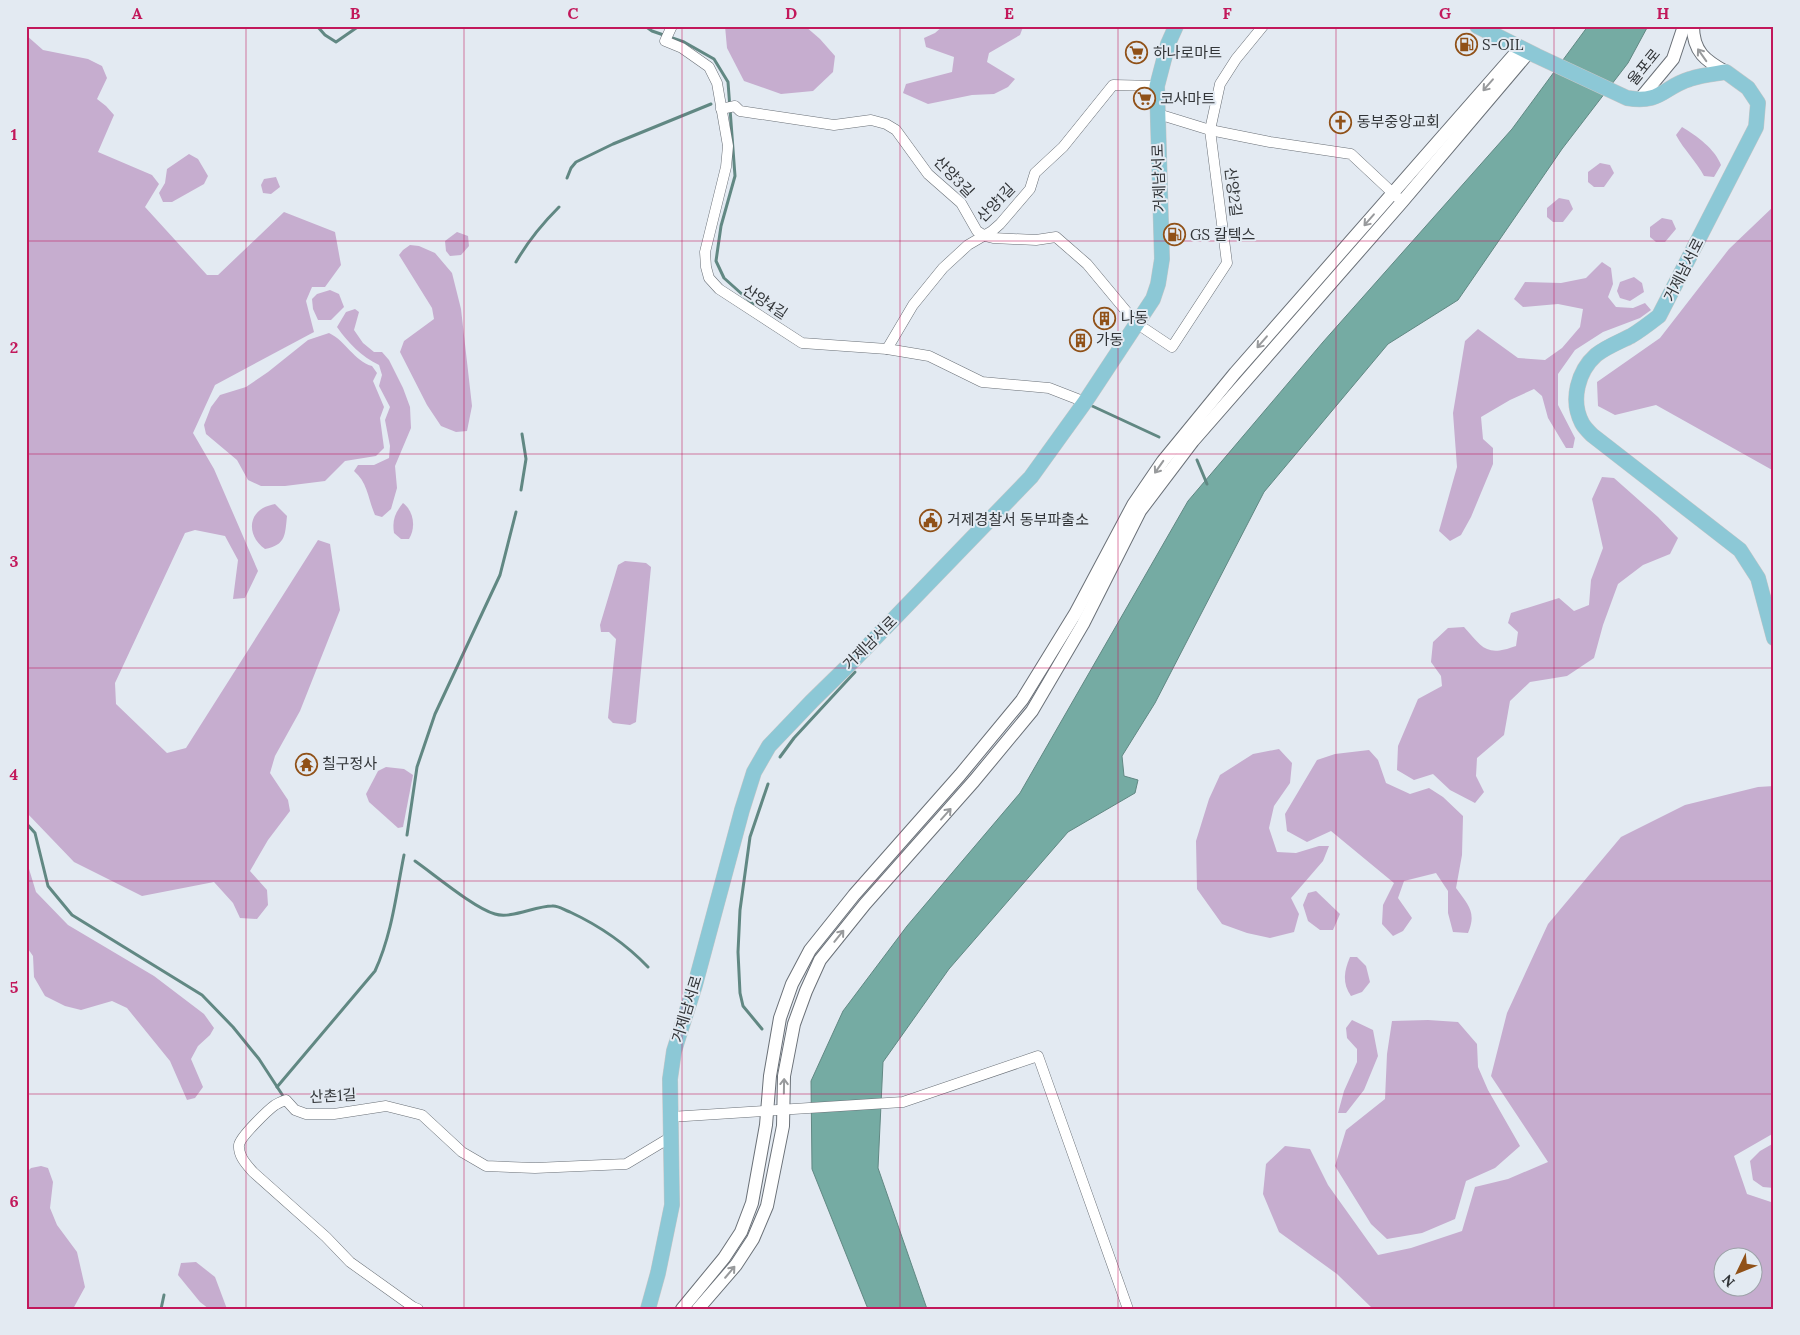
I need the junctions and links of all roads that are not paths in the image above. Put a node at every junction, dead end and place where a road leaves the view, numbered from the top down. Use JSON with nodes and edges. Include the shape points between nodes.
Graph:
{"nodes":[{"id":1,"x":672,"y":26,"type":"edge"},
{"id":2,"x":1176,"y":26,"type":"edge"},
{"id":3,"x":1263,"y":26,"type":"edge"},
{"id":4,"x":1477,"y":26,"type":"edge"},
{"id":5,"x":1684,"y":26,"type":"edge"},
{"id":6,"x":1693,"y":26,"type":"edge"},
{"id":7,"x":1531,"y":53,"type":"junction"},
{"id":8,"x":1726,"y":72,"type":"junction"},
{"id":9,"x":1157,"y":86,"type":"junction"},
{"id":10,"x":1633,"y":99,"type":"junction"},
{"id":11,"x":721,"y":110,"type":"junction"},
{"id":12,"x":1158,"y":114,"type":"junction"},
{"id":13,"x":1210,"y":130,"type":"junction"},
{"id":14,"x":1398,"y":197,"type":"junction"},
{"id":15,"x":985,"y":236,"type":"junction"},
{"id":16,"x":1136,"y":323,"type":"junction"},
{"id":17,"x":887,"y":349,"type":"junction"},
{"id":18,"x":1085,"y":402,"type":"junction"},
{"id":19,"x":1774,"y":638,"type":"edge"},
{"id":20,"x":767,"y":1110,"type":"junction"},
{"id":21,"x":784,"y":1110,"type":"junction"},
{"id":22,"x":670,"y":1117,"type":"junction"},
{"id":23,"x":671,"y":1137,"type":"junction"},
{"id":24,"x":418,"y":1309,"type":"edge"},
{"id":25,"x":648,"y":1309,"type":"edge"},
{"id":26,"x":682,"y":1309,"type":"edge"},
{"id":27,"x":698,"y":1309,"type":"edge"},
{"id":28,"x":1128,"y":1309,"type":"edge"}],
"edges":[{"from":1,"to":11,"type":"street","name":"산양4길","via":[[664,41],[682,48],[709,67],[717,83]]},
{"from":2,"to":9,"type":"main road","name":"거제남서로"},
{"from":3,"to":13,"type":"street","name":"산양2길","via":[[1236,58],[1220,84]]},
{"from":4,"to":7,"type":"main road"},
{"from":5,"to":10,"type":"street","name":"율포로","via":[[1673,60]]},
{"from":8,"to":6,"type":"street","one_way":true,"via":[[1707,62],[1697,49]]},
{"from":7,"to":10,"type":"main road"},
{"from":7,"to":14,"type":"street","one_way":true},
{"from":7,"to":14,"type":"street","via":[[1502,92],[1492,97]]},
{"from":8,"to":10,"type":"main road","via":[[1689,79],[1652,99]]},
{"from":8,"to":19,"type":"main road","name":"거제남서로","via":[[1748,88],[1758,103],[1756,127],[1660,316],[1596,356],[1582,374],[1575,397],[1582,424],[1592,435],[1740,550],[1758,578]]},
{"from":9,"to":12,"type":"main road","name":"거제남서로"},
{"from":9,"to":15,"type":"street","name":"산양1길","via":[[1113,85],[1063,147],[1035,173],[1030,189],[1000,224]]},
{"from":11,"to":15,"type":"street","name":"산양3길","via":[[735,106],[740,111],[834,125],[871,120],[886,124],[896,130],[928,174],[961,203],[976,231]]},
{"from":11,"to":17,"type":"street","name":"산양4길","via":[[728,146],[705,252],[709,278],[719,289],[802,343]]},
{"from":12,"to":13,"type":"street"},
{"from":12,"to":16,"type":"main road","name":"거제남서로","via":[[1162,259],[1153,299]]},
{"from":13,"to":14,"type":"street","via":[[1351,154]]},
{"from":13,"to":16,"type":"street","name":"산양2길","via":[[1227,263],[1172,347]]},
{"from":14,"to":20,"type":"street","one_way":true,"via":[[1236,373],[1163,461],[1133,505],[1075,614],[1022,700],[810,950],[792,984],[780,1018]]},
{"from":21,"to":14,"type":"street","one_way":true,"via":[[784,1076],[794,1024],[820,960],[1032,711],[1083,624],[1140,511],[1193,441]]},
{"from":15,"to":16,"type":"street","via":[[1036,240],[1056,238],[1087,264]]},
{"from":15,"to":17,"type":"street","name":"산양1길","via":[[968,245],[943,268],[913,305]]},
{"from":16,"to":18,"type":"main road","name":"거제남서로"},
{"from":17,"to":18,"type":"street","name":"산양4길","via":[[929,356],[982,382],[1049,388]]},
{"from":18,"to":22,"type":"main road","name":"거제남서로","via":[[1032,477],[769,746],[754,772],[742,810],[695,986],[674,1051]]},
{"from":20,"to":21,"type":"street"},
{"from":20,"to":22,"type":"street"},
{"from":20,"to":26,"type":"street","via":[[752,1203],[741,1232]]},
{"from":27,"to":21,"type":"street","one_way":true,"via":[[736,1265],[767,1206]]},
{"from":21,"to":28,"type":"street","via":[[903,1102],[1038,1056]]},
{"from":22,"to":23,"type":"main road","name":"거제남서로"},
{"from":23,"to":24,"type":"street","name":"산촌1길","via":[[626,1164],[535,1168],[486,1166],[462,1152],[422,1115],[386,1106],[334,1114],[306,1114],[295,1110],[286,1100],[276,1104],[239,1144],[244,1161],[350,1262]]},
{"from":23,"to":25,"type":"main road","name":"거제남서로","via":[[672,1205]]}]}
